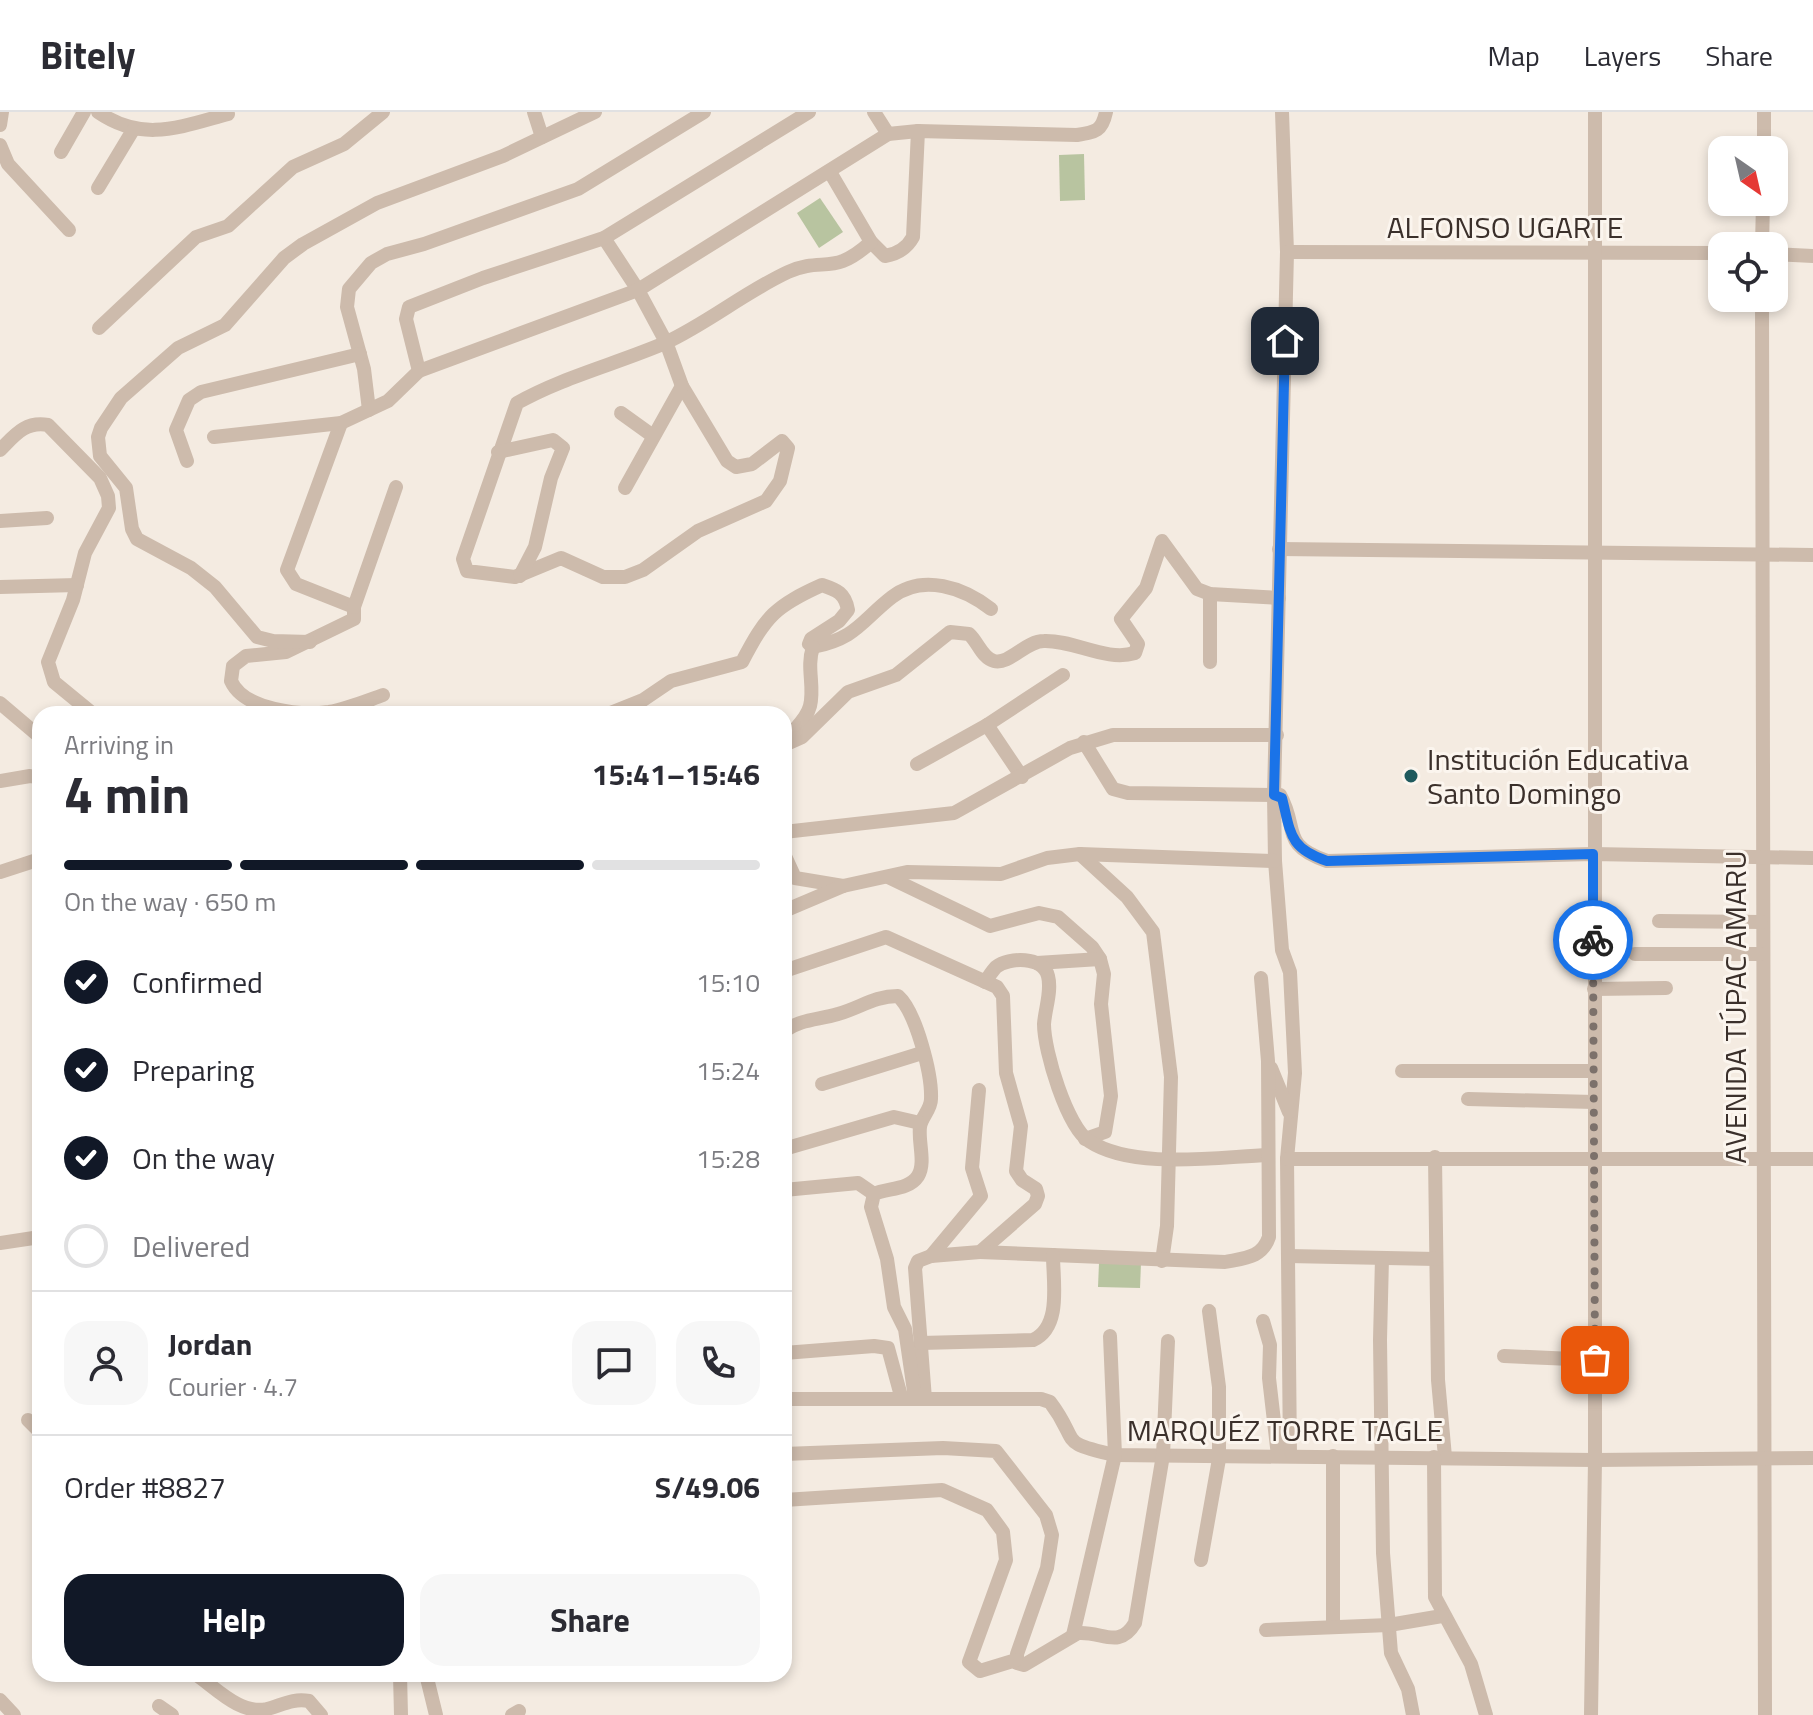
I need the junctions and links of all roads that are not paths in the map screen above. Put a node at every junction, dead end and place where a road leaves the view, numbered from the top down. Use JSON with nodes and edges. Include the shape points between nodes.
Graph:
{"nodes":[{"id":1,"x":2,"y":112,"type":"edge"},
{"id":2,"x":84,"y":112,"type":"edge"},
{"id":3,"x":98,"y":112,"type":"edge"},
{"id":4,"x":383,"y":112,"type":"edge"},
{"id":5,"x":534,"y":112,"type":"edge"},
{"id":6,"x":595,"y":112,"type":"edge"},
{"id":7,"x":704,"y":112,"type":"edge"},
{"id":8,"x":809,"y":112,"type":"edge"},
{"id":9,"x":874,"y":112,"type":"edge"},
{"id":10,"x":1106,"y":112,"type":"edge"},
{"id":11,"x":1282,"y":112,"type":"edge"},
{"id":12,"x":1595,"y":112,"type":"edge"},
{"id":13,"x":1764,"y":112,"type":"edge"},
{"id":14,"x":228,"y":114,"type":"dead end"},
{"id":15,"x":0,"y":125,"type":"edge"},
{"id":16,"x":133,"y":130,"type":"junction"},
{"id":17,"x":918,"y":131,"type":"junction"},
{"id":18,"x":888,"y":134,"type":"junction"},
{"id":19,"x":1764,"y":136,"type":"edge"},
{"id":20,"x":542,"y":137,"type":"junction"},
{"id":21,"x":0,"y":145,"type":"edge"},
{"id":22,"x":61,"y":152,"type":"dead end"},
{"id":23,"x":830,"y":172,"type":"junction"},
{"id":24,"x":98,"y":188,"type":"dead end"},
{"id":25,"x":69,"y":230,"type":"dead end"},
{"id":26,"x":604,"y":238,"type":"junction"},
{"id":27,"x":871,"y":242,"type":"junction"},
{"id":28,"x":1287,"y":252,"type":"junction"},
{"id":29,"x":1708,"y":253,"type":"edge"},
{"id":30,"x":1595,"y":254,"type":"junction"},
{"id":31,"x":1788,"y":255,"type":"edge"},
{"id":32,"x":1813,"y":256,"type":"edge"},
{"id":33,"x":638,"y":290,"type":"junction"},
{"id":34,"x":1762,"y":312,"type":"edge"},
{"id":35,"x":99,"y":328,"type":"dead end"},
{"id":36,"x":666,"y":342,"type":"junction"},
{"id":37,"x":360,"y":354,"type":"junction"},
{"id":38,"x":419,"y":371,"type":"junction"},
{"id":39,"x":682,"y":386,"type":"junction"},
{"id":40,"x":369,"y":410,"type":"junction"},
{"id":41,"x":621,"y":413,"type":"dead end"},
{"id":42,"x":341,"y":423,"type":"junction"},
{"id":43,"x":653,"y":436,"type":"junction"},
{"id":44,"x":214,"y":437,"type":"dead end"},
{"id":45,"x":0,"y":450,"type":"edge"},
{"id":46,"x":498,"y":452,"type":"junction"},
{"id":47,"x":187,"y":461,"type":"dead end"},
{"id":48,"x":396,"y":487,"type":"dead end"},
{"id":49,"x":625,"y":488,"type":"dead end"},
{"id":50,"x":47,"y":518,"type":"dead end"},
{"id":51,"x":0,"y":521,"type":"edge"},
{"id":52,"x":1279,"y":549,"type":"junction"},
{"id":53,"x":1593,"y":552,"type":"junction"},
{"id":54,"x":1761,"y":554,"type":"junction"},
{"id":55,"x":1813,"y":555,"type":"edge"},
{"id":56,"x":520,"y":576,"type":"junction"},
{"id":57,"x":77,"y":585,"type":"junction"},
{"id":58,"x":0,"y":587,"type":"edge"},
{"id":59,"x":1210,"y":594,"type":"junction"},
{"id":60,"x":1279,"y":598,"type":"junction"},
{"id":61,"x":354,"y":607,"type":"junction"},
{"id":62,"x":991,"y":609,"type":"dead end"},
{"id":63,"x":310,"y":642,"type":"junction"},
{"id":64,"x":813,"y":647,"type":"junction"},
{"id":65,"x":1210,"y":662,"type":"dead end"},
{"id":66,"x":1063,"y":675,"type":"dead end"},
{"id":67,"x":383,"y":695,"type":"dead end"},
{"id":68,"x":643,"y":700,"type":"junction"},
{"id":69,"x":0,"y":703,"type":"edge"},
{"id":70,"x":83,"y":706,"type":"edge"},
{"id":71,"x":274,"y":706,"type":"edge"},
{"id":72,"x":348,"y":706,"type":"edge"},
{"id":73,"x":628,"y":706,"type":"edge"},
{"id":74,"x":638,"y":706,"type":"edge"},
{"id":75,"x":987,"y":725,"type":"junction"},
{"id":76,"x":32,"y":730,"type":"edge"},
{"id":77,"x":792,"y":734,"type":"edge"},
{"id":78,"x":1277,"y":735,"type":"junction"},
{"id":79,"x":792,"y":741,"type":"edge"},
{"id":80,"x":1084,"y":742,"type":"junction"},
{"id":81,"x":917,"y":764,"type":"dead end"},
{"id":82,"x":1022,"y":777,"type":"junction"},
{"id":83,"x":2,"y":778,"type":"edge"},
{"id":84,"x":32,"y":778,"type":"edge"},
{"id":85,"x":1274,"y":795,"type":"junction"},
{"id":86,"x":792,"y":831,"type":"edge"},
{"id":87,"x":1080,"y":854,"type":"junction"},
{"id":88,"x":1593,"y":854,"type":"junction"},
{"id":89,"x":1813,"y":858,"type":"edge"},
{"id":90,"x":1761,"y":859,"type":"junction"},
{"id":91,"x":1275,"y":861,"type":"junction"},
{"id":92,"x":32,"y":862,"type":"edge"},
{"id":93,"x":792,"y":871,"type":"edge"},
{"id":94,"x":0,"y":872,"type":"edge"},
{"id":95,"x":888,"y":877,"type":"junction"},
{"id":96,"x":843,"y":886,"type":"junction"},
{"id":97,"x":792,"y":908,"type":"edge"},
{"id":98,"x":1659,"y":921,"type":"dead end"},
{"id":99,"x":1761,"y":922,"type":"junction"},
{"id":100,"x":1635,"y":954,"type":"dead end"},
{"id":101,"x":1761,"y":954,"type":"junction"},
{"id":102,"x":1100,"y":959,"type":"junction"},
{"id":103,"x":1037,"y":963,"type":"junction"},
{"id":104,"x":792,"y":968,"type":"edge"},
{"id":105,"x":1261,"y":978,"type":"dead end"},
{"id":106,"x":985,"y":982,"type":"junction"},
{"id":107,"x":1666,"y":988,"type":"dead end"},
{"id":108,"x":1594,"y":989,"type":"junction"},
{"id":109,"x":792,"y":1026,"type":"edge"},
{"id":110,"x":922,"y":1053,"type":"junction"},
{"id":111,"x":1268,"y":1061,"type":"junction"},
{"id":112,"x":1402,"y":1071,"type":"dead end"},
{"id":113,"x":1594,"y":1071,"type":"junction"},
{"id":114,"x":822,"y":1084,"type":"dead end"},
{"id":115,"x":979,"y":1090,"type":"dead end"},
{"id":116,"x":1468,"y":1099,"type":"dead end"},
{"id":117,"x":1594,"y":1102,"type":"junction"},
{"id":118,"x":1289,"y":1112,"type":"junction"},
{"id":119,"x":920,"y":1123,"type":"junction"},
{"id":120,"x":1085,"y":1139,"type":"junction"},
{"id":121,"x":792,"y":1147,"type":"edge"},
{"id":122,"x":1268,"y":1155,"type":"junction"},
{"id":123,"x":1435,"y":1157,"type":"junction"},
{"id":124,"x":1170,"y":1158,"type":"junction"},
{"id":125,"x":1287,"y":1159,"type":"junction"},
{"id":126,"x":1594,"y":1159,"type":"junction"},
{"id":127,"x":1813,"y":1159,"type":"edge"},
{"id":128,"x":1761,"y":1160,"type":"junction"},
{"id":129,"x":792,"y":1189,"type":"edge"},
{"id":130,"x":874,"y":1194,"type":"junction"},
{"id":131,"x":32,"y":1238,"type":"edge"},
{"id":132,"x":0,"y":1243,"type":"edge"},
{"id":133,"x":980,"y":1252,"type":"junction"},
{"id":134,"x":1053,"y":1255,"type":"junction"},
{"id":135,"x":931,"y":1256,"type":"junction"},
{"id":136,"x":1288,"y":1256,"type":"junction"},
{"id":137,"x":1382,"y":1258,"type":"junction"},
{"id":138,"x":1436,"y":1259,"type":"junction"},
{"id":139,"x":1162,"y":1261,"type":"junction"},
{"id":140,"x":1209,"y":1311,"type":"dead end"},
{"id":141,"x":1263,"y":1321,"type":"dead end"},
{"id":142,"x":1110,"y":1336,"type":"dead end"},
{"id":143,"x":1168,"y":1341,"type":"dead end"},
{"id":144,"x":921,"y":1343,"type":"junction"},
{"id":145,"x":792,"y":1352,"type":"edge"},
{"id":146,"x":1504,"y":1356,"type":"dead end"},
{"id":147,"x":1595,"y":1360,"type":"junction"},
{"id":148,"x":913,"y":1398,"type":"junction"},
{"id":149,"x":792,"y":1399,"type":"edge"},
{"id":150,"x":28,"y":1420,"type":"dead end"},
{"id":151,"x":32,"y":1424,"type":"edge"},
{"id":152,"x":792,"y":1454,"type":"edge"},
{"id":153,"x":1115,"y":1455,"type":"junction"},
{"id":154,"x":1163,"y":1455,"type":"junction"},
{"id":155,"x":1284,"y":1456,"type":"junction"},
{"id":156,"x":1333,"y":1456,"type":"junction"},
{"id":157,"x":1383,"y":1456,"type":"junction"},
{"id":158,"x":1440,"y":1457,"type":"junction"},
{"id":159,"x":1813,"y":1458,"type":"edge"},
{"id":160,"x":1219,"y":1459,"type":"junction"},
{"id":161,"x":1763,"y":1459,"type":"junction"},
{"id":162,"x":1595,"y":1460,"type":"junction"},
{"id":163,"x":792,"y":1499,"type":"edge"},
{"id":164,"x":1201,"y":1560,"type":"dead end"},
{"id":165,"x":1442,"y":1616,"type":"junction"},
{"id":166,"x":1389,"y":1625,"type":"junction"},
{"id":167,"x":1333,"y":1627,"type":"junction"},
{"id":168,"x":1266,"y":1630,"type":"dead end"},
{"id":169,"x":1073,"y":1635,"type":"junction"},
{"id":170,"x":1016,"y":1660,"type":"junction"},
{"id":171,"x":206,"y":1682,"type":"edge"},
{"id":172,"x":400,"y":1682,"type":"edge"},
{"id":173,"x":428,"y":1682,"type":"edge"},
{"id":174,"x":0,"y":1700,"type":"edge"},
{"id":175,"x":159,"y":1706,"type":"dead end"},
{"id":176,"x":14,"y":1715,"type":"edge"},
{"id":177,"x":172,"y":1715,"type":"edge"},
{"id":178,"x":321,"y":1715,"type":"edge"},
{"id":179,"x":401,"y":1715,"type":"edge"},
{"id":180,"x":436,"y":1715,"type":"edge"},
{"id":181,"x":1413,"y":1715,"type":"edge"},
{"id":182,"x":1486,"y":1715,"type":"edge"},
{"id":183,"x":1591,"y":1715,"type":"edge"},
{"id":184,"x":1765,"y":1715,"type":"edge"}],
"edges":[{"from":1,"to":15,"type":"street"},
{"from":2,"to":22,"type":"street"},
{"from":3,"to":16,"type":"street"},
{"from":4,"to":35,"type":"street","via":[[344,144],[293,167],[228,226],[196,237]]},
{"from":5,"to":20,"type":"street"},
{"from":6,"to":20,"type":"street"},
{"from":7,"to":37,"type":"street","via":[[578,189],[371,263],[349,289],[347,307]]},
{"from":8,"to":26,"type":"street"},
{"from":9,"to":18,"type":"street"},
{"from":10,"to":17,"type":"street","via":[[1097,132],[1077,135]]},
{"from":11,"to":28,"type":"street"},
{"from":12,"to":30,"type":"street"},
{"from":13,"to":19,"type":"street"},
{"from":14,"to":16,"type":"street","via":[[188,125]]},
{"from":16,"to":24,"type":"street"},
{"from":17,"to":18,"type":"street"},
{"from":17,"to":27,"type":"street","via":[[913,237],[901,250],[885,256]]},
{"from":18,"to":23,"type":"street"},
{"from":20,"to":63,"type":"street","via":[[400,193],[303,244],[225,325],[178,348],[121,398],[101,428],[100,456],[126,488],[137,539],[215,587],[257,637]]},
{"from":21,"to":25,"type":"street","via":[[8,164]]},
{"from":23,"to":27,"type":"street"},
{"from":23,"to":33,"type":"street"},
{"from":26,"to":33,"type":"street"},
{"from":26,"to":38,"type":"street","via":[[409,307],[406,319]]},
{"from":27,"to":36,"type":"street","via":[[854,258],[836,265],[800,267],[769,281]]},
{"from":28,"to":30,"type":"street","name":"ALFONSO UGARTE"},
{"from":28,"to":52,"type":"street"},
{"from":29,"to":30,"type":"street","name":"ALFONSO UGARTE"},
{"from":30,"to":53,"type":"street"},
{"from":31,"to":32,"type":"street"},
{"from":33,"to":36,"type":"street"},
{"from":33,"to":38,"type":"street"},
{"from":34,"to":54,"type":"street","name":"AVENIDA TÚPAC AMARU"},
{"from":36,"to":39,"type":"street"},
{"from":36,"to":46,"type":"street","via":[[547,386],[517,403]]},
{"from":37,"to":40,"type":"street"},
{"from":37,"to":47,"type":"street","via":[[201,392],[189,400],[176,430]]},
{"from":38,"to":40,"type":"street","via":[[408,386]]},
{"from":39,"to":43,"type":"street"},
{"from":39,"to":56,"type":"street","via":[[733,466],[752,464],[779,441],[787,445],[780,481],[771,496],[698,531],[631,575],[603,577],[561,558]]},
{"from":40,"to":42,"type":"street"},
{"from":41,"to":43,"type":"street"},
{"from":42,"to":44,"type":"street"},
{"from":42,"to":61,"type":"street","via":[[287,570],[296,584]]},
{"from":43,"to":49,"type":"street"},
{"from":45,"to":57,"type":"street","via":[[22,428],[48,425],[106,486],[109,508],[85,553]]},
{"from":46,"to":56,"type":"street","via":[[463,565],[470,572]]},
{"from":46,"to":56,"type":"street","via":[[553,440],[563,448],[535,547]]},
{"from":48,"to":61,"type":"street"},
{"from":50,"to":51,"type":"street"},
{"from":52,"to":53,"type":"street"},
{"from":52,"to":60,"type":"street"},
{"from":53,"to":54,"type":"street"},
{"from":53,"to":88,"type":"street"},
{"from":54,"to":55,"type":"street"},
{"from":54,"to":90,"type":"street","name":"AVENIDA TÚPAC AMARU"},
{"from":57,"to":58,"type":"street"},
{"from":57,"to":70,"type":"street","via":[[48,662],[54,682]]},
{"from":59,"to":60,"type":"street"},
{"from":59,"to":65,"type":"street"},
{"from":59,"to":79,"type":"street","via":[[1188,580],[1162,541],[1146,588],[1121,619],[1138,644],[1135,653],[1112,654],[1043,640],[995,661],[985,657],[969,634],[950,632],[896,675],[848,692]]},
{"from":60,"to":78,"type":"street"},
{"from":61,"to":63,"type":"street","via":[[350,622]]},
{"from":62,"to":64,"type":"street","via":[[950,585],[920,586],[894,596],[863,627]]},
{"from":63,"to":71,"type":"street","via":[[286,652],[246,656],[230,672],[235,689],[246,698]]},
{"from":64,"to":68,"type":"street","via":[[811,639],[848,610],[838,590],[822,585],[783,602],[761,627],[742,662],[671,681]]},
{"from":64,"to":77,"type":"street","via":[[810,706]]},
{"from":66,"to":75,"type":"street"},
{"from":67,"to":72,"type":"street"},
{"from":68,"to":73,"type":"street"},
{"from":68,"to":74,"type":"street"},
{"from":69,"to":76,"type":"street"},
{"from":75,"to":81,"type":"street"},
{"from":75,"to":82,"type":"street"},
{"from":78,"to":80,"type":"street","via":[[1113,735]]},
{"from":78,"to":85,"type":"street"},
{"from":80,"to":82,"type":"street"},
{"from":80,"to":85,"type":"street","via":[[1113,789]]},
{"from":82,"to":86,"type":"street","via":[[978,802],[935,817]]},
{"from":83,"to":84,"type":"street"},
{"from":85,"to":88,"type":"street","via":[[1282,798],[1294,843],[1327,861]]},
{"from":85,"to":91,"type":"street"},
{"from":87,"to":91,"type":"street"},
{"from":87,"to":95,"type":"street","via":[[1047,858],[1001,874],[907,872]]},
{"from":87,"to":124,"type":"street","via":[[1127,897],[1153,932],[1171,1077]]},
{"from":88,"to":90,"type":"street"},
{"from":88,"to":108,"type":"street"},
{"from":89,"to":90,"type":"street"},
{"from":90,"to":99,"type":"street","name":"AVENIDA TÚPAC AMARU"},
{"from":91,"to":118,"type":"street","via":[[1282,950],[1290,972],[1295,1073]]},
{"from":92,"to":94,"type":"street"},
{"from":93,"to":96,"type":"street","via":[[795,878]]},
{"from":95,"to":96,"type":"street"},
{"from":95,"to":102,"type":"street","via":[[990,926],[1039,913],[1058,917]]},
{"from":96,"to":97,"type":"street"},
{"from":98,"to":99,"type":"street"},
{"from":99,"to":101,"type":"street","name":"AVENIDA TÚPAC AMARU"},
{"from":100,"to":101,"type":"street"},
{"from":101,"to":128,"type":"street","name":"AVENIDA TÚPAC AMARU"},
{"from":102,"to":103,"type":"street"},
{"from":102,"to":120,"type":"street","via":[[1111,1096],[1105,1132]]},
{"from":103,"to":106,"type":"street","via":[[1017,959],[996,967]]},
{"from":103,"to":120,"type":"street","via":[[1048,975],[1046,1048]]},
{"from":104,"to":106,"type":"street","via":[[886,937]]},
{"from":105,"to":111,"type":"street"},
{"from":106,"to":133,"type":"street","via":[[1003,996],[1006,1073],[1021,1126],[1016,1171],[1038,1196]]},
{"from":107,"to":108,"type":"street"},
{"from":108,"to":113,"type":"street"},
{"from":109,"to":110,"type":"street","via":[[840,1014],[878,996],[898,996],[913,1015]]},
{"from":110,"to":114,"type":"street"},
{"from":110,"to":119,"type":"street","via":[[931,1100]]},
{"from":111,"to":118,"type":"street"},
{"from":111,"to":122,"type":"street"},
{"from":112,"to":113,"type":"street"},
{"from":113,"to":117,"type":"street"},
{"from":115,"to":135,"type":"street","via":[[972,1168],[981,1196]]},
{"from":116,"to":117,"type":"street"},
{"from":117,"to":126,"type":"street"},
{"from":118,"to":125,"type":"street"},
{"from":119,"to":121,"type":"street","via":[[894,1117]]},
{"from":119,"to":130,"type":"street","via":[[917,1178]]},
{"from":120,"to":124,"type":"street","via":[[1111,1154]]},
{"from":122,"to":124,"type":"street"},
{"from":122,"to":139,"type":"street","via":[[1266,1248],[1225,1262]]},
{"from":123,"to":125,"type":"street"},
{"from":123,"to":126,"type":"street"},
{"from":123,"to":138,"type":"street"},
{"from":124,"to":139,"type":"street"},
{"from":125,"to":136,"type":"street"},
{"from":126,"to":128,"type":"street"},
{"from":126,"to":147,"type":"street"},
{"from":127,"to":128,"type":"street"},
{"from":128,"to":161,"type":"street","name":"AVENIDA TÚPAC AMARU"},
{"from":129,"to":130,"type":"street","via":[[858,1183]]},
{"from":130,"to":148,"type":"street","via":[[871,1207],[894,1307],[905,1329]]},
{"from":131,"to":132,"type":"street"},
{"from":133,"to":134,"type":"street"},
{"from":133,"to":135,"type":"street"},
{"from":134,"to":139,"type":"street"},
{"from":134,"to":144,"type":"street","via":[[1052,1306],[1043,1335],[1033,1340]]},
{"from":135,"to":144,"type":"street","via":[[915,1268]]},
{"from":136,"to":137,"type":"street"},
{"from":136,"to":155,"type":"street"},
{"from":137,"to":138,"type":"street"},
{"from":137,"to":157,"type":"street"},
{"from":138,"to":158,"type":"street"},
{"from":140,"to":160,"type":"street","via":[[1219,1387]]},
{"from":141,"to":155,"type":"street"},
{"from":142,"to":153,"type":"street"},
{"from":143,"to":154,"type":"street"},
{"from":144,"to":148,"type":"street"},
{"from":145,"to":148,"type":"street","via":[[888,1348]]},
{"from":146,"to":147,"type":"street"},
{"from":147,"to":162,"type":"street"},
{"from":148,"to":149,"type":"street","name":"MARQUÉZ TORRE TAGLE"},
{"from":148,"to":153,"type":"street","name":"MARQUÉZ TORRE TAGLE","via":[[1041,1399],[1050,1402],[1068,1439],[1077,1446]]},
{"from":150,"to":151,"type":"street"},
{"from":152,"to":170,"type":"street","via":[[943,1448],[1000,1454],[1046,1515],[1052,1535],[1047,1568]]},
{"from":153,"to":154,"type":"street","name":"MARQUÉZ TORRE TAGLE"},
{"from":153,"to":169,"type":"street"},
{"from":154,"to":160,"type":"street","name":"MARQUÉZ TORRE TAGLE"},
{"from":154,"to":169,"type":"street","via":[[1135,1623],[1129,1633],[1115,1639],[1088,1632]]},
{"from":155,"to":156,"type":"street","name":"MARQUÉZ TORRE TAGLE"},
{"from":155,"to":160,"type":"street","name":"MARQUÉZ TORRE TAGLE"},
{"from":156,"to":157,"type":"street","name":"MARQUÉZ TORRE TAGLE"},
{"from":156,"to":167,"type":"street"},
{"from":157,"to":158,"type":"street","name":"MARQUÉZ TORRE TAGLE"},
{"from":157,"to":166,"type":"street"},
{"from":158,"to":162,"type":"street","name":"MARQUÉZ TORRE TAGLE"},
{"from":158,"to":165,"type":"street","via":[[1435,1597]]},
{"from":159,"to":161,"type":"street","name":"MARQUÉZ TORRE TAGLE"},
{"from":160,"to":164,"type":"street"},
{"from":161,"to":162,"type":"street","name":"MARQUÉZ TORRE TAGLE"},
{"from":161,"to":184,"type":"street","name":"AVENIDA TÚPAC AMARU"},
{"from":162,"to":183,"type":"street"},
{"from":163,"to":170,"type":"street","via":[[942,1490],[987,1510],[1003,1532],[1006,1560],[969,1662],[980,1671]]},
{"from":165,"to":166,"type":"street"},
{"from":165,"to":182,"type":"street","via":[[1471,1664]]},
{"from":166,"to":167,"type":"street"},
{"from":166,"to":181,"type":"street","via":[[1391,1653]]},
{"from":167,"to":168,"type":"street"},
{"from":169,"to":170,"type":"street","via":[[1024,1665]]},
{"from":171,"to":178,"type":"street","via":[[247,1708],[262,1710],[301,1700]]},
{"from":172,"to":179,"type":"street"},
{"from":173,"to":180,"type":"street"},
{"from":174,"to":176,"type":"street"},
{"from":175,"to":177,"type":"street"}]}
